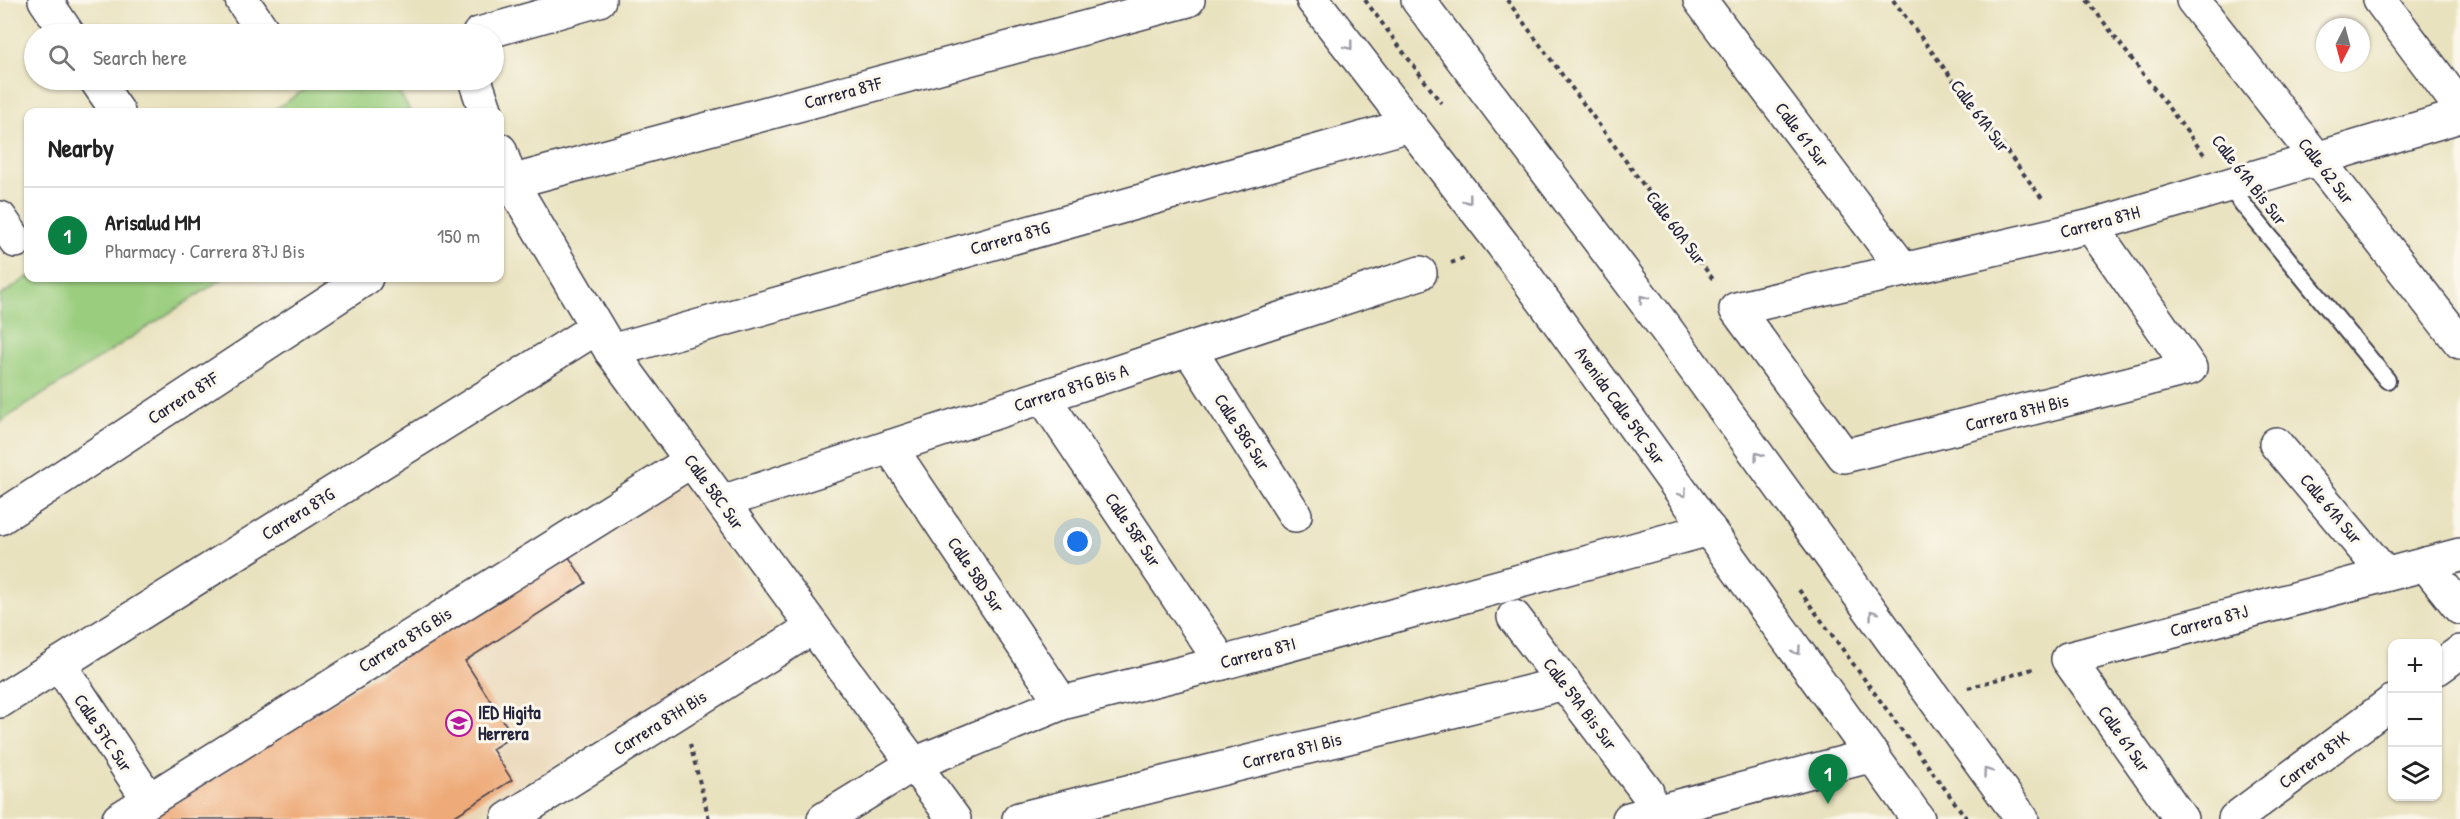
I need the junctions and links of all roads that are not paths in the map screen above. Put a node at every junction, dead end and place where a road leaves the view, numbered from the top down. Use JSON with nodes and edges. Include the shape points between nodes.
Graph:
{"nodes":[{"id":1,"x":45,"y":0,"type":"edge"},
{"id":2,"x":242,"y":0,"type":"edge"},
{"id":3,"x":599,"y":0,"type":"edge"},
{"id":4,"x":1188,"y":0,"type":"edge"},
{"id":5,"x":1313,"y":0,"type":"edge"},
{"id":6,"x":1418,"y":0,"type":"edge"},
{"id":7,"x":1700,"y":0,"type":"edge"},
{"id":8,"x":2193,"y":0,"type":"edge"},
{"id":9,"x":2380,"y":0,"type":"edge"},
{"id":10,"x":61,"y":24,"type":"edge"},
{"id":11,"x":258,"y":24,"type":"edge"},
{"id":12,"x":504,"y":27,"type":"edge"},
{"id":13,"x":103,"y":90,"type":"edge"},
{"id":14,"x":478,"y":90,"type":"edge"},
{"id":15,"x":2460,"y":107,"type":"edge"},
{"id":16,"x":115,"y":108,"type":"edge"},
{"id":17,"x":485,"y":108,"type":"edge"},
{"id":18,"x":2460,"y":116,"type":"edge"},
{"id":19,"x":1410,"y":125,"type":"junction"},
{"id":20,"x":2316,"y":157,"type":"junction"},
{"id":21,"x":505,"y":186,"type":"edge"},
{"id":22,"x":2228,"y":186,"type":"junction"},
{"id":23,"x":2079,"y":229,"type":"junction"},
{"id":24,"x":1904,"y":270,"type":"junction"},
{"id":25,"x":1420,"y":273,"type":"dead end"},
{"id":26,"x":360,"y":282,"type":"edge"},
{"id":27,"x":603,"y":339,"type":"junction"},
{"id":28,"x":2460,"y":342,"type":"edge"},
{"id":29,"x":1189,"y":349,"type":"junction"},
{"id":30,"x":2387,"y":380,"type":"dead end"},
{"id":31,"x":1043,"y":397,"type":"junction"},
{"id":32,"x":2276,"y":444,"type":"dead end"},
{"id":33,"x":890,"y":447,"type":"junction"},
{"id":34,"x":1844,"y":456,"type":"joint"},
{"id":35,"x":691,"y":461,"type":"junction"},
{"id":36,"x":722,"y":502,"type":"junction"},
{"id":37,"x":1295,"y":515,"type":"dead end"},
{"id":38,"x":0,"y":518,"type":"edge"},
{"id":39,"x":1708,"y":529,"type":"junction"},
{"id":40,"x":2460,"y":555,"type":"edge"},
{"id":41,"x":2425,"y":564,"type":"junction"},
{"id":42,"x":2385,"y":574,"type":"junction"},
{"id":43,"x":2460,"y":608,"type":"edge"},
{"id":44,"x":1514,"y":617,"type":"dead end"},
{"id":45,"x":813,"y":627,"type":"junction"},
{"id":46,"x":2460,"y":652,"type":"edge"},
{"id":47,"x":2068,"y":659,"type":"joint"},
{"id":48,"x":1222,"y":663,"type":"junction"},
{"id":49,"x":58,"y":664,"type":"junction"},
{"id":50,"x":2442,"y":665,"type":"edge"},
{"id":51,"x":1564,"y":683,"type":"junction"},
{"id":52,"x":0,"y":701,"type":"edge"},
{"id":53,"x":1062,"y":703,"type":"junction"},
{"id":54,"x":2388,"y":705,"type":"edge"},
{"id":55,"x":1873,"y":755,"type":"junction"},
{"id":56,"x":912,"y":765,"type":"junction"},
{"id":57,"x":149,"y":801,"type":"junction"},
{"id":58,"x":1638,"y":806,"type":"edge"},
{"id":59,"x":119,"y":819,"type":"edge"},
{"id":60,"x":508,"y":819,"type":"edge"},
{"id":61,"x":824,"y":819,"type":"edge"},
{"id":62,"x":954,"y":819,"type":"edge"},
{"id":63,"x":1019,"y":819,"type":"edge"},
{"id":64,"x":1918,"y":819,"type":"edge"},
{"id":65,"x":2022,"y":819,"type":"edge"},
{"id":66,"x":2181,"y":819,"type":"edge"},
{"id":67,"x":2235,"y":819,"type":"edge"}],
"edges":[{"from":1,"to":10,"type":"street"},
{"from":2,"to":11,"type":"street"},
{"from":3,"to":12,"type":"street"},
{"from":4,"to":21,"type":"street","name":"Carrera 87F"},
{"from":5,"to":19,"type":"street","name":"Avenida Calle 59C Sur","one_way":true},
{"from":65,"to":6,"type":"street","one_way":true,"via":[[1666,329]]},
{"from":7,"to":24,"type":"street","name":"Calle 61 Sur"},
{"from":8,"to":20,"type":"street","name":"Calle 62 Sur"},
{"from":9,"to":15,"type":"street"},
{"from":13,"to":16,"type":"street"},
{"from":14,"to":17,"type":"street"},
{"from":18,"to":20,"type":"street","name":"Carrera 87H"},
{"from":19,"to":27,"type":"street","name":"Carrera 87G"},
{"from":19,"to":39,"type":"street","name":"Avenida Calle 59C Sur","one_way":true,"via":[[1503,245]]},
{"from":20,"to":22,"type":"street","name":"Carrera 87H"},
{"from":20,"to":28,"type":"street","name":"Calle 62 Sur"},
{"from":21,"to":27,"type":"street","name":"Calle 58C Sur"},
{"from":22,"to":23,"type":"street","name":"Carrera 87H"},
{"from":22,"to":30,"type":"lane","name":"Calle 61A Bis Sur"},
{"from":23,"to":24,"type":"street","name":"Carrera 87H"},
{"from":23,"to":34,"type":"street","name":"Carrera 87H Bis","via":[[2190,368]]},
{"from":24,"to":34,"type":"street","name":"Carrera 87H","via":[[1736,309]]},
{"from":25,"to":29,"type":"street","name":"Carrera 87G Bis A"},
{"from":26,"to":38,"type":"street","name":"Carrera 87F"},
{"from":27,"to":35,"type":"street","name":"Calle 58C Sur"},
{"from":27,"to":49,"type":"street","name":"Carrera 87G"},
{"from":29,"to":31,"type":"street","name":"Carrera 87G Bis A"},
{"from":29,"to":37,"type":"street","name":"Calle 58G Sur"},
{"from":31,"to":33,"type":"street","name":"Carrera 87G Bis A"},
{"from":31,"to":48,"type":"street","name":"Calle 58F Sur"},
{"from":32,"to":42,"type":"street","name":"Calle 61A Sur"},
{"from":33,"to":36,"type":"street","name":"Carrera 87G Bis A"},
{"from":33,"to":53,"type":"street","name":"Calle 58D Sur"},
{"from":35,"to":36,"type":"street","name":"Calle 58C Sur"},
{"from":35,"to":57,"type":"street","name":"Carrera 87G Bis"},
{"from":36,"to":45,"type":"street","name":"Calle 58C Sur"},
{"from":39,"to":48,"type":"street","name":"Carrera 87I"},
{"from":39,"to":55,"type":"street","name":"Avenida Calle 59C Sur","one_way":true},
{"from":40,"to":41,"type":"street","name":"Carrera 87J"},
{"from":41,"to":42,"type":"street","name":"Carrera 87J"},
{"from":41,"to":43,"type":"street"},
{"from":42,"to":47,"type":"street","name":"Carrera 87J"},
{"from":44,"to":51,"type":"street","name":"Calle 59A Bis Sur"},
{"from":45,"to":56,"type":"street","name":"Calle 58C Sur"},
{"from":45,"to":60,"type":"street","name":"Carrera 87H Bis"},
{"from":46,"to":50,"type":"street"},
{"from":47,"to":66,"type":"street","name":"Calle 61 Sur"},
{"from":48,"to":53,"type":"street","name":"Carrera 87I"},
{"from":49,"to":52,"type":"street","name":"Carrera 87G"},
{"from":49,"to":57,"type":"street","name":"Calle 57C Sur"},
{"from":51,"to":58,"type":"street","name":"Calle 59A Bis Sur"},
{"from":51,"to":63,"type":"street","name":"Carrera 87I Bis"},
{"from":53,"to":56,"type":"street","name":"Carrera 87I"},
{"from":54,"to":67,"type":"street","name":"Carrera 87K"},
{"from":55,"to":58,"type":"street"},
{"from":55,"to":64,"type":"street","name":"Avenida Calle 59C Sur"},
{"from":56,"to":61,"type":"street","name":"Carrera 87I"},
{"from":56,"to":62,"type":"street","name":"Calle 58C Sur"},
{"from":57,"to":59,"type":"street","name":"Carrera 87G Bis"}]}
